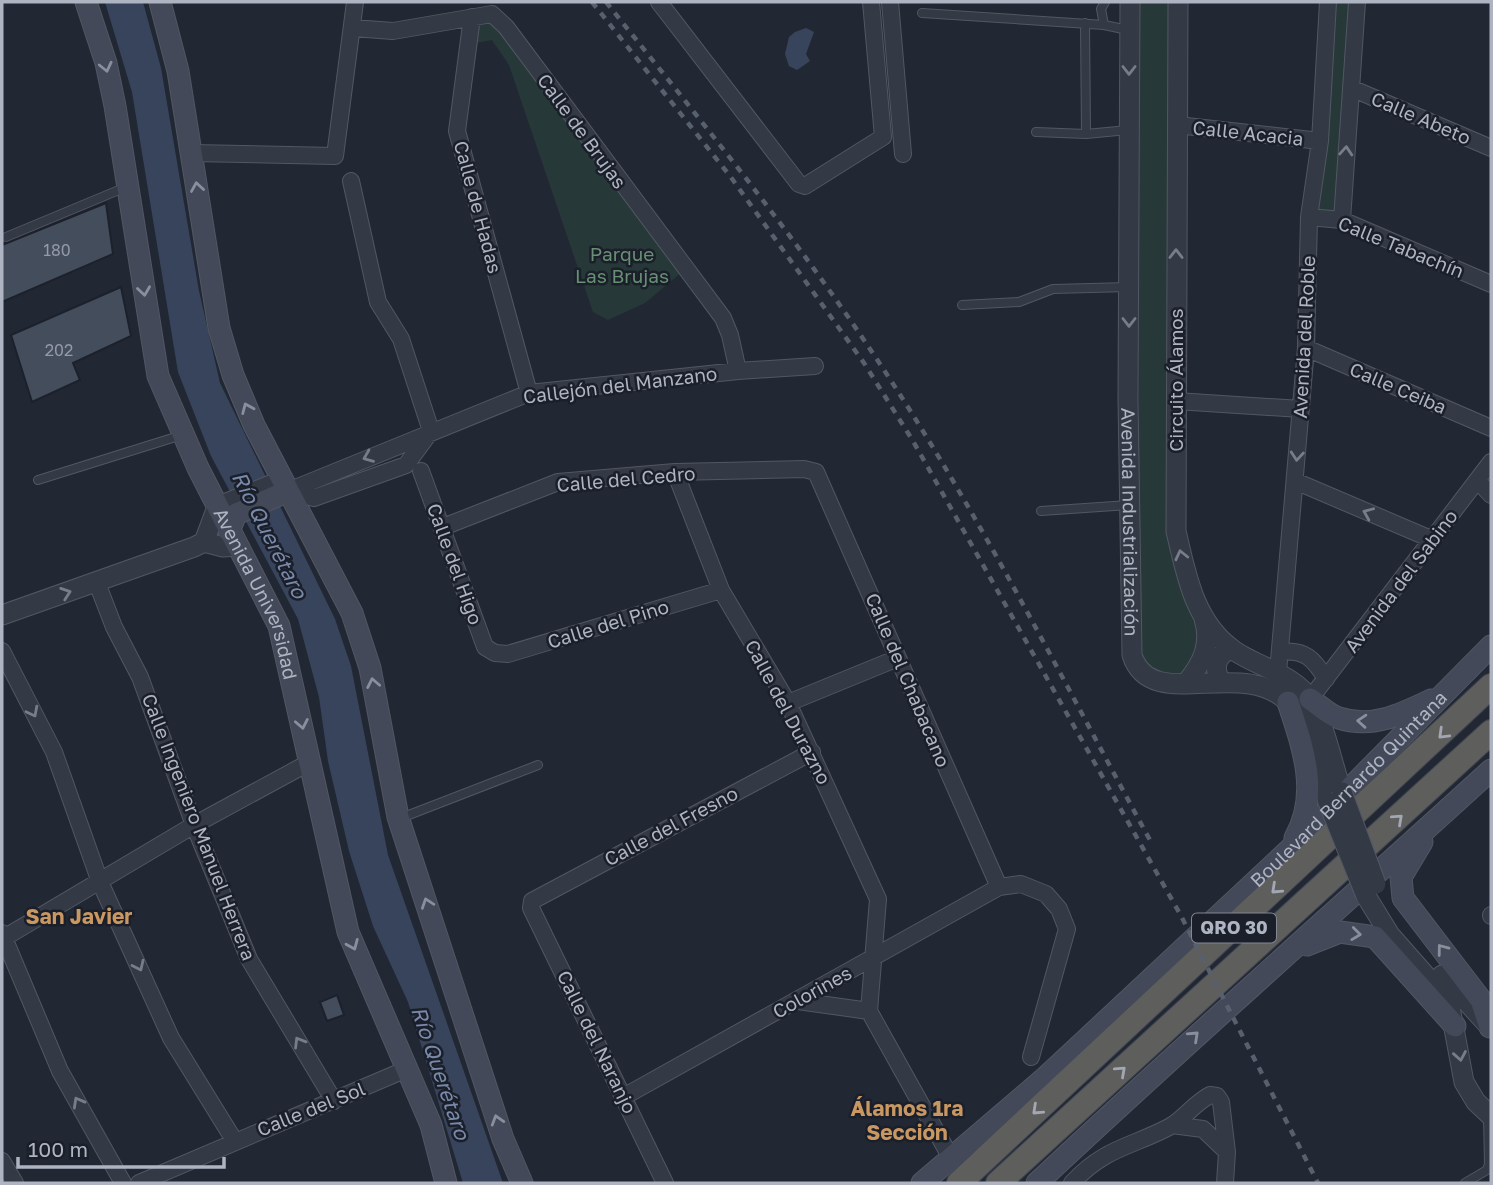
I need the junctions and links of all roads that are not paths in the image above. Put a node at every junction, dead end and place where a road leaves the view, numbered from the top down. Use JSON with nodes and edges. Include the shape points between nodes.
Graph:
{"nodes":[{"id":1,"x":86,"y":2,"type":"edge"},
{"id":2,"x":160,"y":2,"type":"edge"},
{"id":3,"x":355,"y":2,"type":"edge"},
{"id":4,"x":871,"y":2,"type":"edge"},
{"id":5,"x":891,"y":2,"type":"edge"},
{"id":6,"x":1105,"y":2,"type":"edge"},
{"id":7,"x":1130,"y":2,"type":"edge"},
{"id":8,"x":1178,"y":2,"type":"edge"},
{"id":9,"x":1328,"y":2,"type":"edge"},
{"id":10,"x":1357,"y":2,"type":"edge"},
{"id":11,"x":663,"y":3,"type":"edge"},
{"id":12,"x":922,"y":13,"type":"dead end"},
{"id":13,"x":472,"y":17,"type":"junction"},
{"id":14,"x":1085,"y":23,"type":"junction"},
{"id":15,"x":1104,"y":25,"type":"junction"},
{"id":16,"x":353,"y":28,"type":"junction"},
{"id":17,"x":1129,"y":30,"type":"junction"},
{"id":18,"x":1326,"y":46,"type":"junction"},
{"id":19,"x":1353,"y":48,"type":"junction"},
{"id":20,"x":1351,"y":88,"type":"junction"},
{"id":21,"x":1177,"y":125,"type":"junction"},
{"id":22,"x":1129,"y":130,"type":"junction"},
{"id":23,"x":1036,"y":132,"type":"dead end"},
{"id":24,"x":1086,"y":134,"type":"junction"},
{"id":25,"x":1320,"y":141,"type":"junction"},
{"id":26,"x":1491,"y":148,"type":"edge"},
{"id":27,"x":192,"y":153,"type":"junction"},
{"id":28,"x":903,"y":154,"type":"dead end"},
{"id":29,"x":351,"y":181,"type":"dead end"},
{"id":30,"x":129,"y":187,"type":"junction"},
{"id":31,"x":1310,"y":216,"type":"junction"},
{"id":32,"x":1342,"y":219,"type":"junction"},
{"id":33,"x":6,"y":237,"type":"dead end"},
{"id":34,"x":1491,"y":284,"type":"edge"},
{"id":35,"x":1129,"y":287,"type":"junction"},
{"id":36,"x":962,"y":305,"type":"dead end"},
{"id":37,"x":1306,"y":348,"type":"junction"},
{"id":38,"x":815,"y":366,"type":"dead end"},
{"id":39,"x":738,"y":371,"type":"junction"},
{"id":40,"x":529,"y":393,"type":"junction"},
{"id":41,"x":1176,"y":401,"type":"junction"},
{"id":42,"x":1301,"y":408,"type":"junction"},
{"id":43,"x":1491,"y":428,"type":"edge"},
{"id":44,"x":431,"y":431,"type":"junction"},
{"id":45,"x":183,"y":434,"type":"junction"},
{"id":46,"x":1491,"y":462,"type":"edge"},
{"id":47,"x":421,"y":471,"type":"dead end"},
{"id":48,"x":675,"y":472,"type":"junction"},
{"id":49,"x":816,"y":472,"type":"joint"},
{"id":50,"x":38,"y":480,"type":"dead end"},
{"id":51,"x":1295,"y":481,"type":"junction"},
{"id":52,"x":1478,"y":481,"type":"junction"},
{"id":53,"x":276,"y":486,"type":"junction"},
{"id":54,"x":1491,"y":495,"type":"edge"},
{"id":55,"x":1130,"y":505,"type":"junction"},
{"id":56,"x":1041,"y":511,"type":"dead end"},
{"id":57,"x":231,"y":519,"type":"junction"},
{"id":58,"x":443,"y":527,"type":"junction"},
{"id":59,"x":1431,"y":539,"type":"junction"},
{"id":60,"x":204,"y":542,"type":"junction"},
{"id":61,"x":97,"y":583,"type":"junction"},
{"id":62,"x":721,"y":590,"type":"junction"},
{"id":63,"x":2,"y":615,"type":"edge"},
{"id":64,"x":1204,"y":619,"type":"junction"},
{"id":65,"x":1491,"y":646,"type":"edge"},
{"id":66,"x":1231,"y":649,"type":"junction"},
{"id":67,"x":2,"y":651,"type":"edge"},
{"id":68,"x":1280,"y":652,"type":"junction"},
{"id":69,"x":495,"y":653,"type":"joint"},
{"id":70,"x":898,"y":658,"type":"junction"},
{"id":71,"x":1278,"y":672,"type":"junction"},
{"id":72,"x":1326,"y":679,"type":"junction"},
{"id":73,"x":1220,"y":681,"type":"junction"},
{"id":74,"x":1186,"y":683,"type":"junction"},
{"id":75,"x":1491,"y":686,"type":"edge"},
{"id":76,"x":1448,"y":691,"type":"junction"},
{"id":77,"x":1310,"y":699,"type":"junction"},
{"id":78,"x":1288,"y":702,"type":"junction"},
{"id":79,"x":788,"y":703,"type":"junction"},
{"id":80,"x":1491,"y":732,"type":"edge"},
{"id":81,"x":812,"y":752,"type":"junction"},
{"id":82,"x":1491,"y":754,"type":"edge"},
{"id":83,"x":310,"y":762,"type":"junction"},
{"id":84,"x":538,"y":765,"type":"dead end"},
{"id":85,"x":1491,"y":770,"type":"edge"},
{"id":86,"x":1335,"y":797,"type":"junction"},
{"id":87,"x":1421,"y":799,"type":"junction"},
{"id":88,"x":398,"y":819,"type":"junction"},
{"id":89,"x":1433,"y":823,"type":"junction"},
{"id":90,"x":194,"y":825,"type":"junction"},
{"id":91,"x":1288,"y":851,"type":"junction"},
{"id":92,"x":100,"y":881,"type":"junction"},
{"id":93,"x":999,"y":887,"type":"junction"},
{"id":94,"x":1371,"y":890,"type":"junction"},
{"id":95,"x":532,"y":901,"type":"joint"},
{"id":96,"x":2,"y":936,"type":"edge"},
{"id":97,"x":874,"y":958,"type":"junction"},
{"id":98,"x":1273,"y":968,"type":"junction"},
{"id":99,"x":798,"y":1001,"type":"junction"},
{"id":100,"x":1147,"y":1008,"type":"junction"},
{"id":101,"x":869,"y":1011,"type":"junction"},
{"id":102,"x":1455,"y":1027,"type":"junction"},
{"id":103,"x":1491,"y":1027,"type":"edge"},
{"id":104,"x":1031,"y":1057,"type":"dead end"},
{"id":105,"x":407,"y":1069,"type":"junction"},
{"id":106,"x":1047,"y":1076,"type":"junction"},
{"id":107,"x":625,"y":1096,"type":"junction"},
{"id":108,"x":334,"y":1101,"type":"junction"},
{"id":109,"x":1490,"y":1115,"type":"edge"},
{"id":110,"x":1172,"y":1125,"type":"junction"},
{"id":111,"x":234,"y":1140,"type":"junction"},
{"id":112,"x":1227,"y":1152,"type":"junction"},
{"id":113,"x":951,"y":1158,"type":"junction"},
{"id":114,"x":2,"y":1161,"type":"edge"},
{"id":115,"x":15,"y":1183,"type":"edge"},
{"id":116,"x":123,"y":1183,"type":"edge"},
{"id":117,"x":139,"y":1183,"type":"edge"},
{"id":118,"x":446,"y":1183,"type":"edge"},
{"id":119,"x":522,"y":1183,"type":"edge"},
{"id":120,"x":665,"y":1183,"type":"edge"},
{"id":121,"x":922,"y":1183,"type":"edge"},
{"id":122,"x":959,"y":1183,"type":"edge"},
{"id":123,"x":998,"y":1183,"type":"edge"},
{"id":124,"x":1037,"y":1183,"type":"edge"},
{"id":125,"x":1072,"y":1183,"type":"edge"},
{"id":126,"x":1225,"y":1183,"type":"edge"},
{"id":127,"x":1465,"y":1183,"type":"edge"}],
"edges":[{"from":1,"to":30,"type":"main road","name":"Avenida Universidad","one_way":true,"via":[[106,63]]},
{"from":2,"to":27,"type":"main road"},
{"from":3,"to":16,"type":"street"},
{"from":4,"to":11,"type":"street","via":[[883,137],[805,186],[799,184]]},
{"from":5,"to":28,"type":"street"},
{"from":6,"to":15,"type":"lane","via":[[1101,9]]},
{"from":7,"to":17,"type":"street","name":"Avenida Industrialización"},
{"from":8,"to":21,"type":"street","name":"Circuito Álamos"},
{"from":9,"to":18,"type":"street","name":"Avenida del Roble"},
{"from":10,"to":19,"type":"street"},
{"from":12,"to":14,"type":"lane"},
{"from":13,"to":16,"type":"street","name":"Calle de Brujas","via":[[393,31]]},
{"from":13,"to":39,"type":"street","name":"Calle de Brujas","via":[[492,14],[506,27],[723,318]]},
{"from":13,"to":40,"type":"street","name":"Calle de Hadas","via":[[457,131]]},
{"from":14,"to":15,"type":"lane"},
{"from":14,"to":24,"type":"lane"},
{"from":15,"to":17,"type":"lane"},
{"from":16,"to":27,"type":"street","via":[[335,156]]},
{"from":17,"to":22,"type":"street","name":"Avenida Industrialización","one_way":true},
{"from":18,"to":19,"type":"street","via":[[1343,53]]},
{"from":18,"to":25,"type":"street","name":"Avenida del Roble"},
{"from":19,"to":20,"type":"street"},
{"from":20,"to":26,"type":"street","name":"Calle Abeto"},
{"from":32,"to":20,"type":"street","one_way":true},
{"from":21,"to":25,"type":"street","name":"Calle Acacia"},
{"from":41,"to":21,"type":"street","name":"Circuito Álamos","one_way":true},
{"from":22,"to":24,"type":"lane"},
{"from":22,"to":35,"type":"street","name":"Avenida Industrialización"},
{"from":23,"to":24,"type":"lane"},
{"from":25,"to":31,"type":"street","name":"Avenida del Roble"},
{"from":53,"to":27,"type":"main road","one_way":true,"via":[[219,328]]},
{"from":29,"to":44,"type":"street","via":[[378,302],[401,339]]},
{"from":30,"to":33,"type":"lane"},
{"from":30,"to":45,"type":"main road","name":"Avenida Universidad","one_way":true,"via":[[154,360]]},
{"from":31,"to":32,"type":"street","name":"Calle Tabachín"},
{"from":31,"to":37,"type":"street","name":"Avenida del Roble"},
{"from":32,"to":34,"type":"street","name":"Calle Tabachín"},
{"from":35,"to":36,"type":"lane","via":[[1053,289],[1023,301]]},
{"from":35,"to":55,"type":"street","name":"Avenida Industrialización","one_way":true},
{"from":37,"to":42,"type":"street","name":"Avenida del Roble"},
{"from":37,"to":43,"type":"street","name":"Calle Ceiba"},
{"from":38,"to":39,"type":"street","name":"Callejón del Manzano"},
{"from":39,"to":40,"type":"street","name":"Callejón del Manzano"},
{"from":40,"to":44,"type":"street","name":"Callejón del Manzano"},
{"from":41,"to":42,"type":"street"},
{"from":64,"to":41,"type":"street","name":"Circuito Álamos","one_way":true,"via":[[1189,589],[1176,531]]},
{"from":42,"to":51,"type":"street","name":"Avenida del Roble","one_way":true},
{"from":44,"to":53,"type":"street","name":"Callejón del Manzano"},
{"from":45,"to":50,"type":"lane"},
{"from":45,"to":57,"type":"main road","name":"Avenida Universidad"},
{"from":46,"to":52,"type":"street","name":"Avenida del Sabino"},
{"from":47,"to":58,"type":"street","name":"Calle del Higo"},
{"from":48,"to":49,"type":"street","name":"Calle del Cedro"},
{"from":48,"to":58,"type":"street","name":"Calle del Cedro","via":[[558,482]]},
{"from":48,"to":62,"type":"street","name":"Calle del Durazno"},
{"from":49,"to":70,"type":"street","name":"Calle del Chabacano"},
{"from":59,"to":51,"type":"street","one_way":true},
{"from":51,"to":68,"type":"street","name":"Avenida del Roble"},
{"from":52,"to":54,"type":"street"},
{"from":52,"to":59,"type":"street","name":"Avenida del Sabino"},
{"from":53,"to":57,"type":"main road"},
{"from":88,"to":53,"type":"main road","one_way":true,"via":[[370,668],[352,613]]},
{"from":55,"to":56,"type":"lane"},
{"from":55,"to":74,"type":"street","name":"Avenida Industrialización","via":[[1132,655],[1149,678],[1167,686]]},
{"from":57,"to":60,"type":"street"},
{"from":57,"to":60,"type":"street","via":[[223,547]]},
{"from":57,"to":83,"type":"main road","name":"Avenida Universidad","one_way":true,"via":[[279,626]]},
{"from":58,"to":69,"type":"street","name":"Calle del Higo","via":[[485,647]]},
{"from":59,"to":72,"type":"street","name":"Avenida del Sabino"},
{"from":60,"to":61,"type":"street"},
{"from":63,"to":61,"type":"street","one_way":true},
{"from":61,"to":90,"type":"street","name":"Calle Ingeniero Manuel Herrera","via":[[140,677]]},
{"from":62,"to":69,"type":"street","name":"Calle del Pino","via":[[508,654]]},
{"from":62,"to":79,"type":"street","name":"Calle del Durazno"},
{"from":64,"to":66,"type":"street","name":"Circuito Álamos"},
{"from":64,"to":74,"type":"street","via":[[1208,632],[1203,657]]},
{"from":65,"to":76,"type":"main road","name":"Boulevard Bernardo Quintana"},
{"from":66,"to":71,"type":"street","name":"Circuito Álamos"},
{"from":66,"to":73,"type":"street","via":[[1217,662]]},
{"from":67,"to":92,"type":"street","one_way":true,"via":[[54,752]]},
{"from":68,"to":71,"type":"street","name":"Avenida del Roble"},
{"from":68,"to":72,"type":"street","via":[[1314,659]]},
{"from":70,"to":79,"type":"street"},
{"from":70,"to":93,"type":"street","name":"Calle del Chabacano"},
{"from":71,"to":77,"type":"street","name":"Circuito Álamos"},
{"from":72,"to":77,"type":"street","name":"Avenida del Sabino"},
{"from":73,"to":74,"type":"street","name":"Avenida Industrialización"},
{"from":73,"to":78,"type":"street","name":"Avenida Industrialización","via":[[1262,686]]},
{"from":75,"to":100,"type":"highway","name":"Boulevard Bernardo Quintana","number":"QRO 30","one_way":true},
{"from":76,"to":77,"type":"main road","one_way":true,"via":[[1398,716],[1370,723],[1337,718]]},
{"from":76,"to":91,"type":"main road","name":"Boulevard Bernardo Quintana"},
{"from":77,"to":86,"type":"street"},
{"from":78,"to":86,"type":"street","name":"Avenida Industrialización","via":[[1305,724]]},
{"from":78,"to":91,"type":"main road","via":[[1309,773],[1307,811]]},
{"from":79,"to":81,"type":"street","name":"Calle del Durazno"},
{"from":80,"to":87,"type":"highway","number":"QRO 30"},
{"from":81,"to":95,"type":"street","name":"Calle del Fresno"},
{"from":81,"to":97,"type":"street","name":"Calle del Durazno","via":[[878,899]]},
{"from":82,"to":87,"type":"highway"},
{"from":83,"to":90,"type":"street"},
{"from":83,"to":105,"type":"main road","name":"Avenida Universidad","one_way":true,"via":[[348,932]]},
{"from":84,"to":88,"type":"lane"},
{"from":85,"to":89,"type":"main road"},
{"from":86,"to":94,"type":"street","bridge":true},
{"from":123,"to":87,"type":"highway","number":"QRO 30","one_way":true},
{"from":119,"to":88,"type":"main road","one_way":true,"via":[[503,1139]]},
{"from":89,"to":98,"type":"main road"},
{"from":103,"to":89,"type":"main road","one_way":true,"via":[[1481,1000],[1401,888],[1401,877]]},
{"from":90,"to":92,"type":"street"},
{"from":108,"to":90,"type":"street","name":"Calle Ingeniero Manuel Herrera","one_way":true,"via":[[249,959]]},
{"from":91,"to":106,"type":"main road","name":"Boulevard Bernardo Quintana"},
{"from":92,"to":96,"type":"street"},
{"from":92,"to":111,"type":"street","one_way":true,"via":[[171,1038]]},
{"from":93,"to":97,"type":"street","name":"Colorines"},
{"from":93,"to":104,"type":"street","via":[[1021,884],[1046,894],[1067,929]]},
{"from":94,"to":102,"type":"street","via":[[1390,935],[1443,991]]},
{"from":94,"to":103,"type":"street"},
{"from":95,"to":107,"type":"street","name":"Calle del Naranjo","via":[[531,908]]},
{"from":116,"to":96,"type":"street","one_way":true,"via":[[60,1071]]},
{"from":97,"to":99,"type":"street","name":"Colorines"},
{"from":97,"to":101,"type":"street","name":"Calle del Durazno"},
{"from":98,"to":102,"type":"main road","one_way":true,"via":[[1323,937],[1340,932],[1375,937]]},
{"from":124,"to":98,"type":"main road","one_way":true,"via":[[1216,1015]]},
{"from":99,"to":101,"type":"street"},
{"from":99,"to":107,"type":"street","name":"Colorines"},
{"from":100,"to":106,"type":"highway","via":[[1123,1020],[1068,1066]]},
{"from":100,"to":122,"type":"highway","name":"Boulevard Bernardo Quintana","number":"QRO 30","one_way":true},
{"from":101,"to":113,"type":"street"},
{"from":102,"to":109,"type":"street","one_way":true,"via":[[1464,1082]]},
{"from":105,"to":108,"type":"street","name":"Calle del Sol"},
{"from":105,"to":118,"type":"main road","name":"Avenida Universidad","via":[[431,1125]]},
{"from":106,"to":113,"type":"main road","name":"Boulevard Bernardo Quintana"},
{"from":107,"to":120,"type":"street","name":"Calle del Naranjo"},
{"from":108,"to":111,"type":"street","name":"Calle del Sol"},
{"from":109,"to":127,"type":"lane","via":[[1489,1164],[1480,1176]]},
{"from":110,"to":112,"type":"street","via":[[1203,1129]]},
{"from":110,"to":112,"type":"street","via":[[1204,1098],[1217,1096]]},
{"from":110,"to":125,"type":"street","via":[[1096,1160]]},
{"from":111,"to":117,"type":"street","name":"Calle del Sol"},
{"from":112,"to":126,"type":"street"},
{"from":113,"to":121,"type":"main road","name":"Boulevard Bernardo Quintana"},
{"from":114,"to":115,"type":"street"}]}
